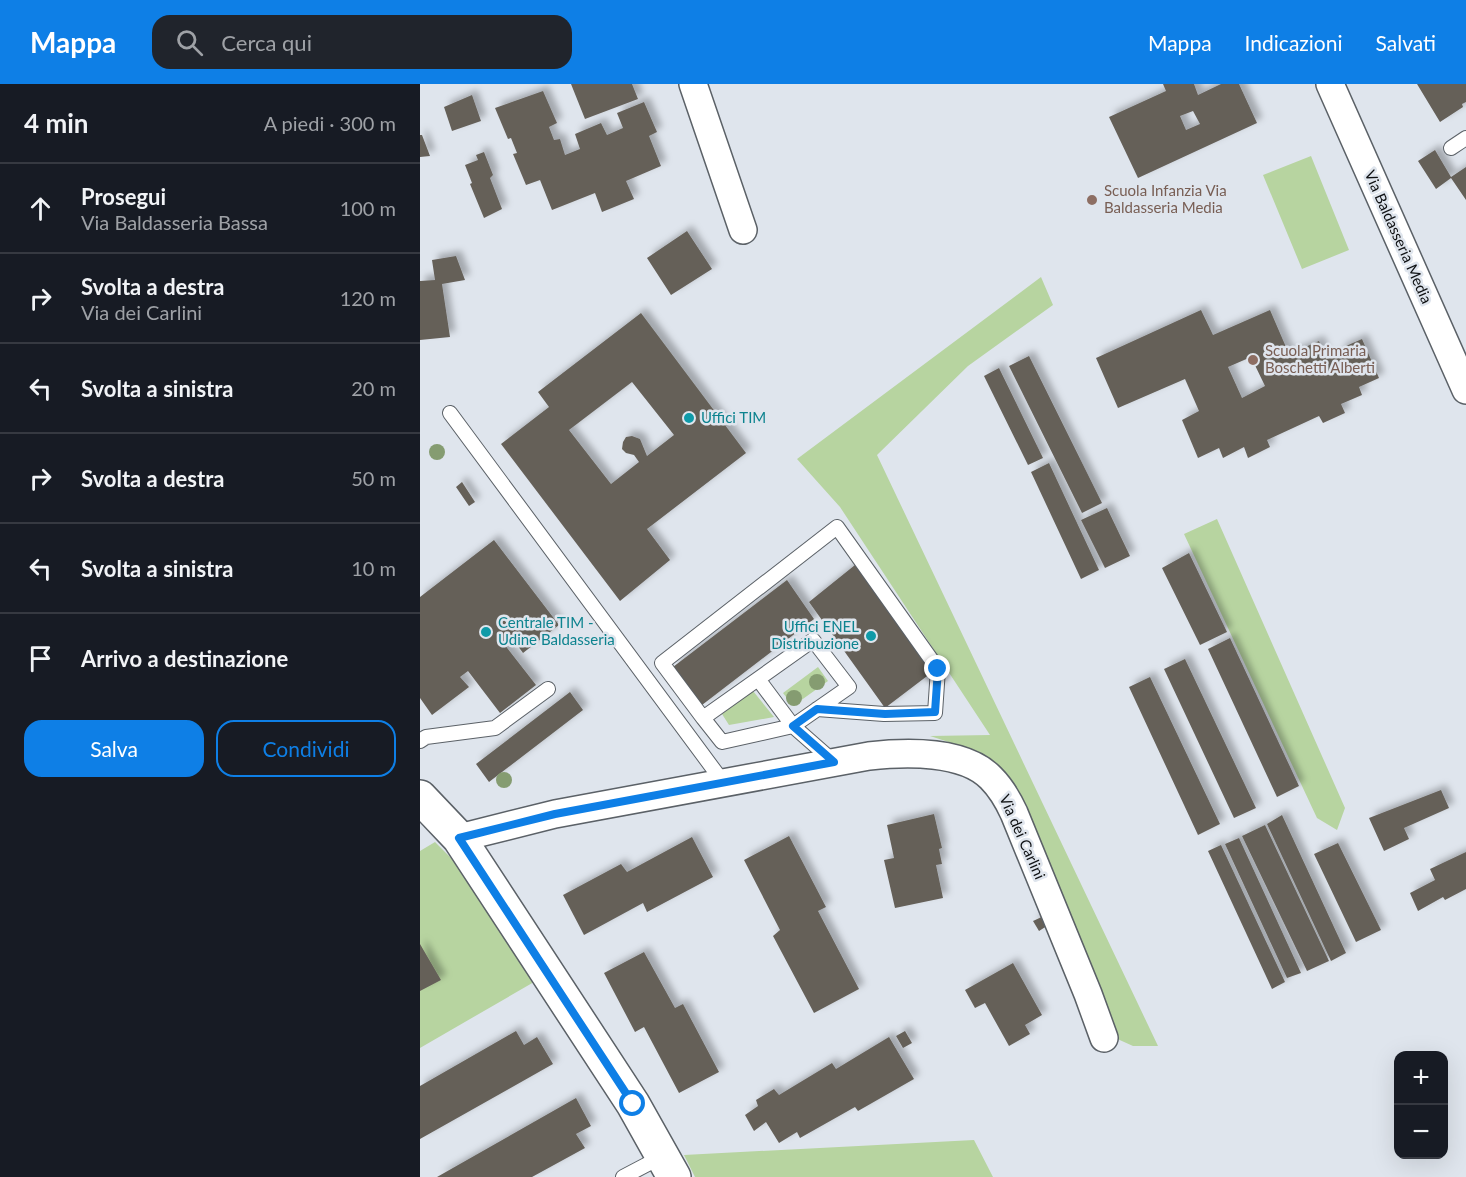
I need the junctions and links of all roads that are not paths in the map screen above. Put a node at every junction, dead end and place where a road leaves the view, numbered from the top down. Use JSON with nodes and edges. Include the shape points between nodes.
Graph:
{"nodes":[{"id":1,"x":693,"y":84,"type":"edge"},
{"id":2,"x":1330,"y":84,"type":"edge"},
{"id":3,"x":1466,"y":138,"type":"edge"},
{"id":4,"x":1451,"y":148,"type":"dead end"},
{"id":5,"x":743,"y":230,"type":"dead end"},
{"id":6,"x":1466,"y":390,"type":"edge"},
{"id":7,"x":450,"y":413,"type":"dead end"},
{"id":8,"x":758,"y":679,"type":"junction"},
{"id":9,"x":548,"y":688,"type":"dead end"},
{"id":10,"x":817,"y":709,"type":"junction"},
{"id":11,"x":703,"y":718,"type":"junction"},
{"id":12,"x":793,"y":726,"type":"junction"},
{"id":13,"x":420,"y":741,"type":"edge"},
{"id":14,"x":834,"y":762,"type":"junction"},
{"id":15,"x":723,"y":782,"type":"junction"},
{"id":16,"x":420,"y":797,"type":"edge"},
{"id":17,"x":459,"y":838,"type":"junction"},
{"id":18,"x":1104,"y":1038,"type":"dead end"},
{"id":19,"x":668,"y":1167,"type":"edge"},
{"id":20,"x":623,"y":1177,"type":"edge"}],
"edges":[{"from":1,"to":5,"type":"street"},
{"from":2,"to":6,"type":"street","name":"Via Baldasseria Media"},
{"from":3,"to":4,"type":"lane"},
{"from":7,"to":15,"type":"lane"},
{"from":8,"to":10,"type":"lane","via":[[813,640],[849,687]]},
{"from":8,"to":11,"type":"lane"},
{"from":8,"to":12,"type":"lane"},
{"from":9,"to":13,"type":"lane","via":[[495,728]]},
{"from":10,"to":11,"type":"lane","via":[[885,714],[935,712],[938,669],[837,527],[662,663]]},
{"from":10,"to":12,"type":"lane"},
{"from":11,"to":12,"type":"lane","via":[[722,742]]},
{"from":12,"to":14,"type":"lane"},
{"from":14,"to":15,"type":"street","name":"Via dei Carlini"},
{"from":14,"to":18,"type":"street","name":"Via dei Carlini","via":[[913,753],[954,759],[974,765],[990,776],[1014,813]]},
{"from":15,"to":17,"type":"street","name":"Via dei Carlini","via":[[555,814]]},
{"from":16,"to":17,"type":"street"},
{"from":17,"to":19,"type":"street","via":[[633,1104]]},
{"from":19,"to":20,"type":"lane"}]}
